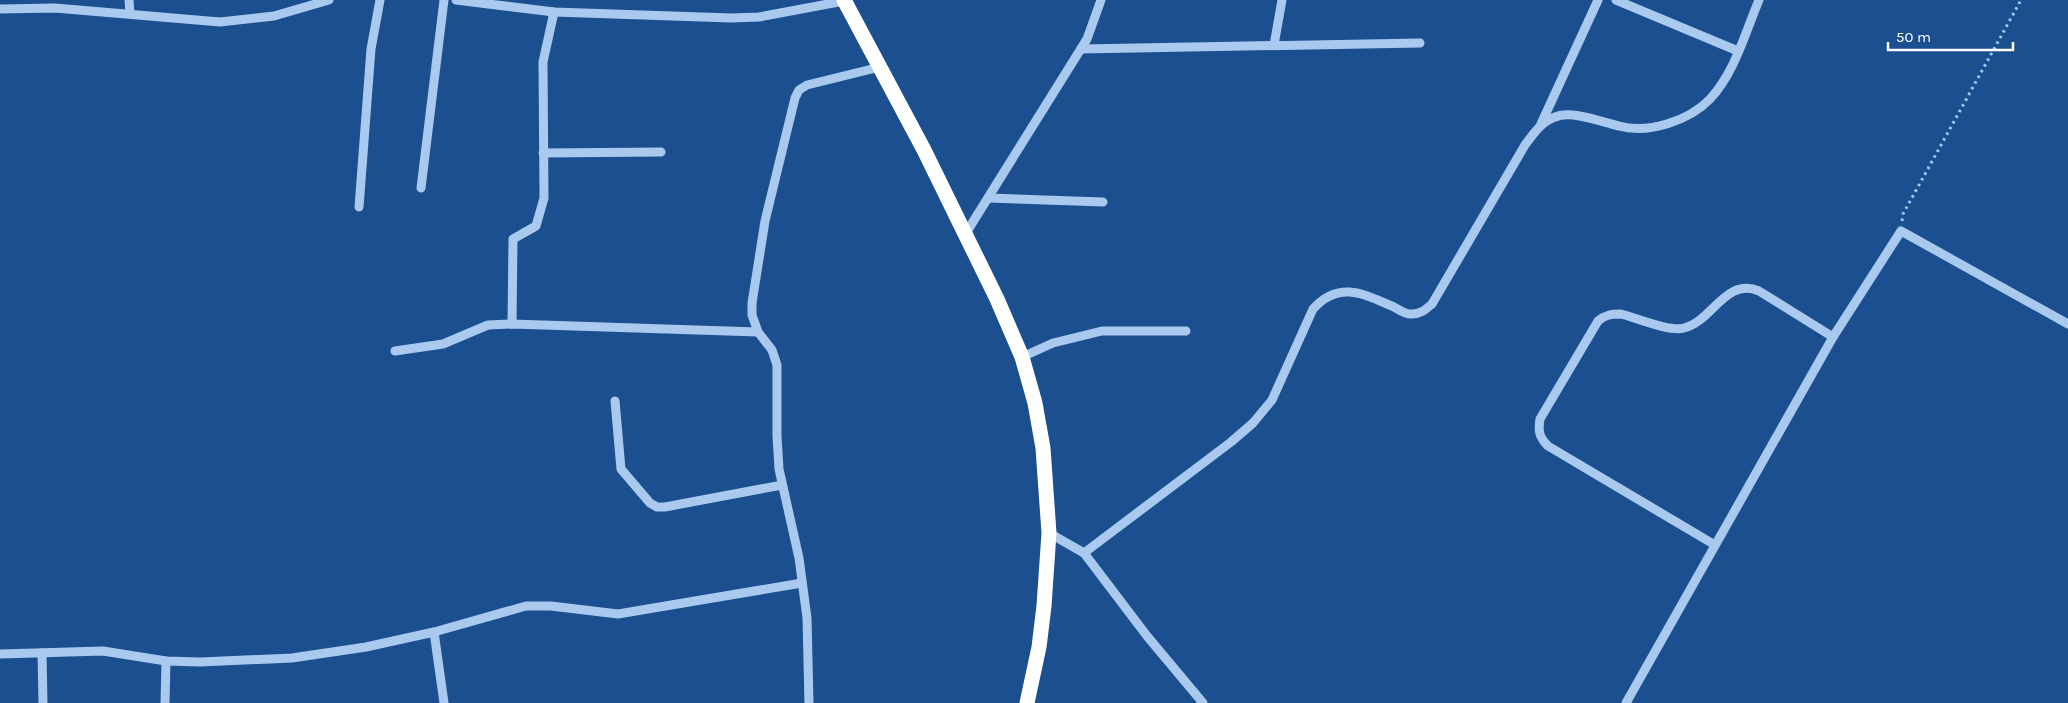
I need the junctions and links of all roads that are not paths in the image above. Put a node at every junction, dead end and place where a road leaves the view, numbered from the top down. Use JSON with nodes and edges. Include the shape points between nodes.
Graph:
{"nodes":[{"id":1,"x":129,"y":0,"type":"edge"},
{"id":2,"x":329,"y":0,"type":"edge"},
{"id":3,"x":380,"y":0,"type":"edge"},
{"id":4,"x":444,"y":0,"type":"edge"},
{"id":5,"x":456,"y":0,"type":"edge"},
{"id":6,"x":844,"y":0,"type":"edge"},
{"id":7,"x":1101,"y":0,"type":"edge"},
{"id":8,"x":1282,"y":0,"type":"edge"},
{"id":9,"x":1598,"y":0,"type":"edge"},
{"id":10,"x":1616,"y":0,"type":"edge"},
{"id":11,"x":1759,"y":0,"type":"edge"},
{"id":12,"x":0,"y":9,"type":"edge"},
{"id":13,"x":554,"y":12,"type":"junction"},
{"id":14,"x":130,"y":14,"type":"junction"},
{"id":15,"x":1420,"y":43,"type":"dead end"},
{"id":16,"x":1274,"y":45,"type":"junction"},
{"id":17,"x":1081,"y":49,"type":"junction"},
{"id":18,"x":1738,"y":51,"type":"junction"},
{"id":19,"x":880,"y":67,"type":"junction"},
{"id":20,"x":1541,"y":124,"type":"junction"},
{"id":21,"x":661,"y":152,"type":"dead end"},
{"id":22,"x":544,"y":153,"type":"junction"},
{"id":23,"x":421,"y":188,"type":"dead end"},
{"id":24,"x":988,"y":198,"type":"junction"},
{"id":25,"x":1103,"y":202,"type":"dead end"},
{"id":26,"x":359,"y":207,"type":"dead end"},
{"id":27,"x":966,"y":233,"type":"junction"},
{"id":28,"x":512,"y":324,"type":"junction"},
{"id":29,"x":2068,"y":324,"type":"edge"},
{"id":30,"x":1186,"y":331,"type":"dead end"},
{"id":31,"x":758,"y":332,"type":"junction"},
{"id":32,"x":1834,"y":337,"type":"junction"},
{"id":33,"x":395,"y":351,"type":"dead end"},
{"id":34,"x":1022,"y":357,"type":"junction"},
{"id":35,"x":615,"y":401,"type":"dead end"},
{"id":36,"x":782,"y":484,"type":"junction"},
{"id":37,"x":1049,"y":533,"type":"junction"},
{"id":38,"x":1715,"y":545,"type":"junction"},
{"id":39,"x":1084,"y":553,"type":"junction"},
{"id":40,"x":802,"y":583,"type":"junction"},
{"id":41,"x":434,"y":632,"type":"junction"},
{"id":42,"x":0,"y":654,"type":"edge"},
{"id":43,"x":42,"y":654,"type":"junction"},
{"id":44,"x":166,"y":661,"type":"junction"},
{"id":45,"x":44,"y":703,"type":"edge"},
{"id":46,"x":165,"y":703,"type":"edge"},
{"id":47,"x":444,"y":703,"type":"edge"},
{"id":48,"x":809,"y":703,"type":"edge"},
{"id":49,"x":1028,"y":703,"type":"edge"},
{"id":50,"x":1203,"y":703,"type":"edge"},
{"id":51,"x":1626,"y":703,"type":"edge"}],
"edges":[{"from":1,"to":14,"type":"street"},
{"from":2,"to":14,"type":"street","via":[[290,13],[220,22]]},
{"from":3,"to":26,"type":"street","via":[[371,49]]},
{"from":4,"to":23,"type":"street"},
{"from":5,"to":13,"type":"street"},
{"from":6,"to":13,"type":"street","via":[[759,17]]},
{"from":6,"to":19,"type":"highway"},
{"from":7,"to":17,"type":"street"},
{"from":8,"to":16,"type":"street"},
{"from":9,"to":20,"type":"street"},
{"from":10,"to":18,"type":"street"},
{"from":11,"to":18,"type":"street"},
{"from":12,"to":14,"type":"street","via":[[55,8]]},
{"from":13,"to":22,"type":"street","via":[[543,62]]},
{"from":15,"to":16,"type":"street"},
{"from":16,"to":17,"type":"street"},
{"from":17,"to":24,"type":"street"},
{"from":18,"to":20,"type":"street","via":[[1726,78],[1709,100],[1690,114],[1667,124],[1646,128],[1621,127],[1569,115],[1557,116]]},
{"from":19,"to":27,"type":"highway"},
{"from":19,"to":31,"type":"street","via":[[807,85],[795,98],[763,230],[752,302],[752,315]]},
{"from":20,"to":39,"type":"street","via":[[1525,144],[1432,304],[1422,312],[1410,315],[1359,292],[1331,294],[1321,299],[1313,309],[1272,400],[1253,423]]},
{"from":21,"to":22,"type":"street"},
{"from":22,"to":28,"type":"street","via":[[544,198],[536,226],[512,239]]},
{"from":24,"to":25,"type":"street"},
{"from":24,"to":27,"type":"street"},
{"from":27,"to":34,"type":"highway"},
{"from":28,"to":31,"type":"street"},
{"from":28,"to":33,"type":"street","via":[[488,326],[443,344]]},
{"from":29,"to":32,"type":"street","via":[[1901,231]]},
{"from":30,"to":34,"type":"street","via":[[1102,331],[1052,342]]},
{"from":31,"to":36,"type":"street","via":[[772,350],[777,365],[777,436]]},
{"from":32,"to":38,"type":"street"},
{"from":32,"to":38,"type":"street","via":[[1751,288],[1732,292],[1685,328],[1674,329],[1621,314],[1604,316],[1540,419],[1538,430],[1541,440],[1548,446]]},
{"from":34,"to":37,"type":"highway","via":[[1036,403],[1043,448]]},
{"from":35,"to":36,"type":"street","via":[[621,469],[650,503],[665,507]]},
{"from":36,"to":40,"type":"street"},
{"from":37,"to":39,"type":"street"},
{"from":37,"to":49,"type":"highway","via":[[1043,614]]},
{"from":38,"to":51,"type":"street"},
{"from":39,"to":50,"type":"street"},
{"from":40,"to":41,"type":"street","via":[[618,614],[526,606]]},
{"from":40,"to":48,"type":"street","via":[[807,618]]},
{"from":41,"to":44,"type":"street","via":[[327,654],[209,662]]},
{"from":41,"to":47,"type":"street"},
{"from":42,"to":43,"type":"street"},
{"from":43,"to":44,"type":"street","via":[[103,651]]},
{"from":43,"to":45,"type":"street"},
{"from":44,"to":46,"type":"street"}]}
